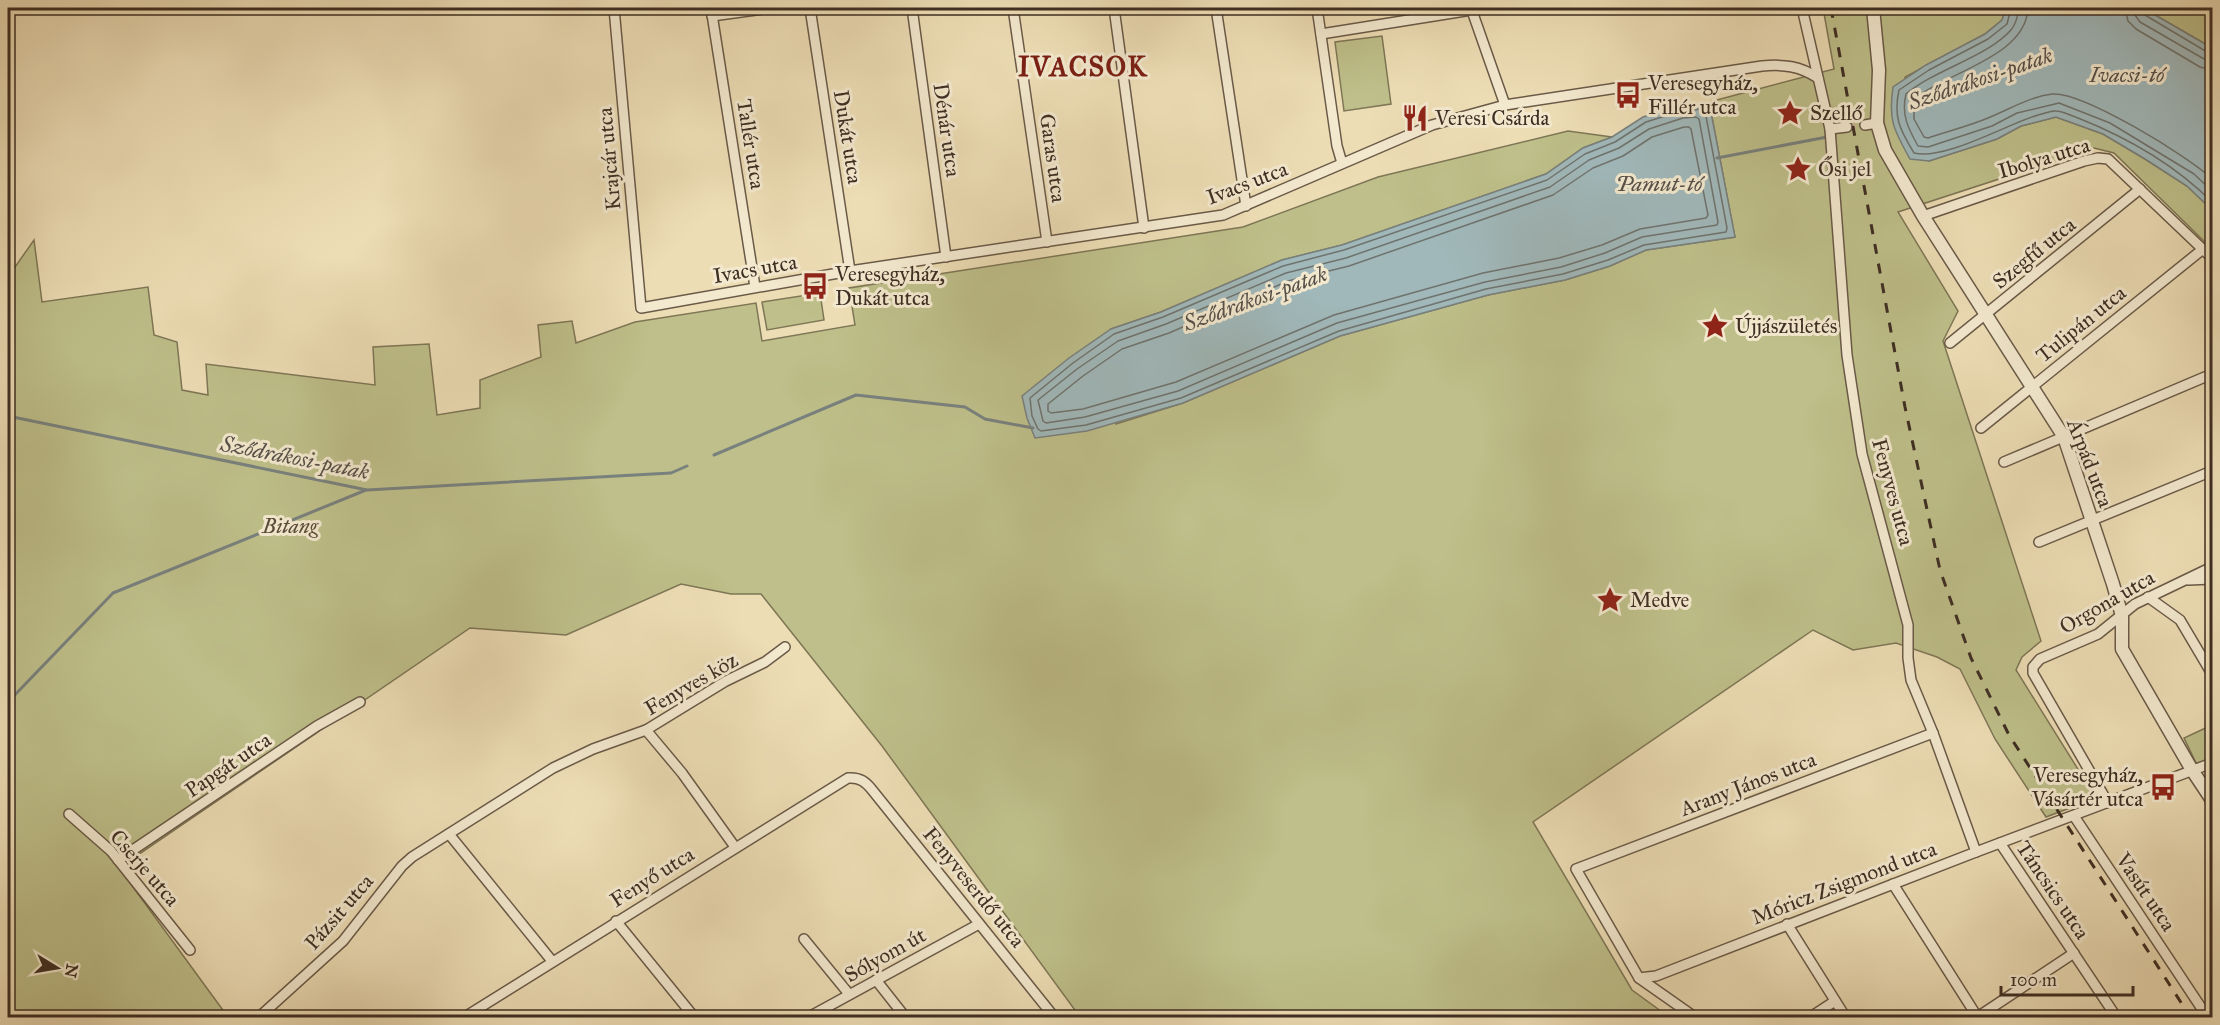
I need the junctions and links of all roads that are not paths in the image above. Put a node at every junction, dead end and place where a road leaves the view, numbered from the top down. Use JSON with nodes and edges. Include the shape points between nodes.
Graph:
{"nodes":[{"id":1,"x":614,"y":8,"type":"edge"},
{"id":2,"x":771,"y":8,"type":"edge"},
{"id":3,"x":810,"y":8,"type":"edge"},
{"id":4,"x":912,"y":8,"type":"edge"},
{"id":5,"x":1013,"y":8,"type":"edge"},
{"id":6,"x":1114,"y":8,"type":"edge"},
{"id":7,"x":1216,"y":8,"type":"edge"},
{"id":8,"x":1317,"y":8,"type":"edge"},
{"id":9,"x":1472,"y":8,"type":"edge"},
{"id":10,"x":1484,"y":8,"type":"edge"},
{"id":11,"x":1802,"y":8,"type":"edge"},
{"id":12,"x":1873,"y":8,"type":"edge"},
{"id":13,"x":711,"y":12,"type":"edge"},
{"id":14,"x":1321,"y":34,"type":"junction"},
{"id":15,"x":1818,"y":78,"type":"junction"},
{"id":16,"x":1505,"y":105,"type":"junction"},
{"id":17,"x":1847,"y":127,"type":"tunnel mouth"},
{"id":18,"x":1830,"y":129,"type":"junction"},
{"id":19,"x":1342,"y":163,"type":"junction"},
{"id":20,"x":2140,"y":189,"type":"junction"},
{"id":21,"x":1246,"y":206,"type":"junction"},
{"id":22,"x":1923,"y":216,"type":"junction"},
{"id":23,"x":1144,"y":228,"type":"junction"},
{"id":24,"x":1047,"y":242,"type":"junction"},
{"id":25,"x":2204,"y":249,"type":"junction"},
{"id":26,"x":946,"y":257,"type":"junction"},
{"id":27,"x":2212,"y":258,"type":"edge"},
{"id":28,"x":850,"y":271,"type":"junction"},
{"id":29,"x":755,"y":287,"type":"junction"},
{"id":30,"x":640,"y":308,"type":"joint"},
{"id":31,"x":1985,"y":316,"type":"junction"},
{"id":32,"x":1950,"y":344,"type":"dead end"},
{"id":33,"x":2212,"y":374,"type":"edge"},
{"id":34,"x":2033,"y":386,"type":"junction"},
{"id":35,"x":1981,"y":428,"type":"dead end"},
{"id":36,"x":2064,"y":437,"type":"junction"},
{"id":37,"x":2004,"y":462,"type":"dead end"},
{"id":38,"x":2212,"y":471,"type":"edge"},
{"id":39,"x":2092,"y":522,"type":"junction"},
{"id":40,"x":2039,"y":542,"type":"dead end"},
{"id":41,"x":2212,"y":567,"type":"edge"},
{"id":42,"x":2212,"y":579,"type":"edge"},
{"id":43,"x":2186,"y":580,"type":"junction"},
{"id":44,"x":2148,"y":597,"type":"junction"},
{"id":45,"x":2122,"y":616,"type":"junction"},
{"id":46,"x":785,"y":647,"type":"dead end"},
{"id":47,"x":2212,"y":674,"type":"edge"},
{"id":48,"x":360,"y":702,"type":"dead end"},
{"id":49,"x":646,"y":730,"type":"junction"},
{"id":50,"x":1933,"y":733,"type":"junction"},
{"id":51,"x":2212,"y":763,"type":"edge"},
{"id":52,"x":2192,"y":770,"type":"junction"},
{"id":53,"x":864,"y":780,"type":"joint"},
{"id":54,"x":2212,"y":800,"type":"edge"},
{"id":55,"x":2108,"y":802,"type":"junction"},
{"id":56,"x":69,"y":814,"type":"dead end"},
{"id":57,"x":2074,"y":816,"type":"junction"},
{"id":58,"x":449,"y":834,"type":"junction"},
{"id":59,"x":2000,"y":843,"type":"junction"},
{"id":60,"x":735,"y":847,"type":"junction"},
{"id":61,"x":1976,"y":852,"type":"junction"},
{"id":62,"x":118,"y":860,"type":"junction"},
{"id":63,"x":1893,"y":884,"type":"junction"},
{"id":64,"x":616,"y":921,"type":"junction"},
{"id":65,"x":979,"y":924,"type":"junction"},
{"id":66,"x":1787,"y":924,"type":"junction"},
{"id":67,"x":804,"y":939,"type":"dead end"},
{"id":68,"x":190,"y":950,"type":"dead end"},
{"id":69,"x":2074,"y":953,"type":"junction"},
{"id":70,"x":552,"y":961,"type":"junction"},
{"id":71,"x":1639,"y":978,"type":"junction"},
{"id":72,"x":876,"y":980,"type":"junction"},
{"id":73,"x":849,"y":994,"type":"junction"},
{"id":74,"x":1835,"y":1002,"type":"junction"},
{"id":75,"x":258,"y":1017,"type":"edge"},
{"id":76,"x":463,"y":1017,"type":"edge"},
{"id":77,"x":695,"y":1017,"type":"edge"},
{"id":78,"x":807,"y":1017,"type":"edge"},
{"id":79,"x":906,"y":1017,"type":"edge"},
{"id":80,"x":1055,"y":1017,"type":"edge"},
{"id":81,"x":1696,"y":1017,"type":"edge"},
{"id":82,"x":1809,"y":1017,"type":"edge"},
{"id":83,"x":1846,"y":1017,"type":"edge"},
{"id":84,"x":1977,"y":1017,"type":"edge"},
{"id":85,"x":2116,"y":1017,"type":"edge"},
{"id":86,"x":2208,"y":1017,"type":"edge"}],
"edges":[{"from":1,"to":30,"type":"street","name":"Krajcár utca"},
{"from":2,"to":13,"type":"street"},
{"from":3,"to":28,"type":"street","name":"Dukát utca"},
{"from":4,"to":26,"type":"street","name":"Dénár utca"},
{"from":5,"to":24,"type":"street","name":"Garas utca"},
{"from":6,"to":23,"type":"street"},
{"from":7,"to":21,"type":"street"},
{"from":8,"to":14,"type":"street"},
{"from":9,"to":10,"type":"street"},
{"from":9,"to":14,"type":"street"},
{"from":9,"to":16,"type":"street"},
{"from":11,"to":15,"type":"street","name":"Fenyves utca"},
{"from":12,"to":22,"type":"street","name":"Árpád utca","via":[[1879,70],[1871,124]]},
{"from":13,"to":29,"type":"street","name":"Tallér utca"},
{"from":14,"to":19,"type":"street"},
{"from":15,"to":16,"type":"street","name":"Ivacs utca","via":[[1799,68],[1769,65]]},
{"from":15,"to":18,"type":"street","name":"Fenyves utca"},
{"from":16,"to":19,"type":"street","name":"Ivacs utca","via":[[1432,125]]},
{"from":17,"to":18,"type":"street"},
{"from":18,"to":50,"type":"street","name":"Fenyves utca","via":[[1847,355],[1862,454],[1904,604],[1911,680]]},
{"from":19,"to":21,"type":"street","name":"Ivacs utca"},
{"from":20,"to":22,"type":"street","name":"Ibolya utca","via":[[2108,159],[2098,158]]},
{"from":20,"to":25,"type":"street","name":"Ibolya utca"},
{"from":20,"to":31,"type":"street","name":"Szegfű utca"},
{"from":21,"to":23,"type":"street","name":"Ivacs utca","via":[[1222,215]]},
{"from":22,"to":31,"type":"street","name":"Árpád utca"},
{"from":23,"to":24,"type":"street","name":"Ivacs utca"},
{"from":24,"to":26,"type":"street","name":"Ivacs utca"},
{"from":25,"to":27,"type":"street","name":"Ibolya utca"},
{"from":25,"to":34,"type":"street","name":"Tulipán utca"},
{"from":26,"to":28,"type":"street","name":"Ivacs utca"},
{"from":28,"to":29,"type":"street","name":"Ivacs utca"},
{"from":29,"to":30,"type":"street","name":"Ivacs utca"},
{"from":31,"to":32,"type":"street","name":"Szegfű utca"},
{"from":31,"to":34,"type":"street","name":"Árpád utca"},
{"from":33,"to":36,"type":"street"},
{"from":34,"to":35,"type":"street","name":"Tulipán utca"},
{"from":34,"to":36,"type":"street","name":"Árpád utca"},
{"from":36,"to":37,"type":"street"},
{"from":36,"to":39,"type":"street","name":"Árpád utca"},
{"from":38,"to":39,"type":"street"},
{"from":39,"to":40,"type":"street"},
{"from":39,"to":45,"type":"street","name":"Árpád utca"},
{"from":41,"to":43,"type":"street","name":"Orgona utca"},
{"from":42,"to":43,"type":"street"},
{"from":43,"to":44,"type":"street","name":"Orgona utca"},
{"from":44,"to":45,"type":"street","name":"Orgona utca"},
{"from":44,"to":47,"type":"street","via":[[2180,620]]},
{"from":45,"to":52,"type":"street","name":"Árpád utca","via":[[2122,649]]},
{"from":45,"to":55,"type":"street","name":"Orgona utca","via":[[2098,634],[2040,658],[2033,667]]},
{"from":46,"to":49,"type":"street","name":"Fenyves köz"},
{"from":48,"to":62,"type":"street","name":"Papgát utca","via":[[317,726]]},
{"from":49,"to":58,"type":"street","name":"Pázsit utca","via":[[553,768]]},
{"from":49,"to":60,"type":"street","name":"Fenyves köz"},
{"from":50,"to":61,"type":"street","name":"Fenyves utca"},
{"from":50,"to":71,"type":"street","name":"Arany János utca","via":[[1576,869]]},
{"from":51,"to":52,"type":"street","name":"Móricz Zsigmond utca"},
{"from":52,"to":54,"type":"street","name":"Árpád utca"},
{"from":52,"to":55,"type":"street","name":"Móricz Zsigmond utca"},
{"from":53,"to":60,"type":"street","name":"Fenyő utca","via":[[848,778]]},
{"from":53,"to":65,"type":"street","name":"Fenyveserdő utca"},
{"from":55,"to":57,"type":"street","name":"Móricz Zsigmond utca"},
{"from":56,"to":62,"type":"street","name":"Cserje utca"},
{"from":57,"to":59,"type":"street","name":"Móricz Zsigmond utca"},
{"from":57,"to":86,"type":"street","name":"Vasút utca"},
{"from":58,"to":70,"type":"street"},
{"from":58,"to":75,"type":"street","name":"Pázsit utca","via":[[402,866],[343,941]]},
{"from":59,"to":61,"type":"street","name":"Móricz Zsigmond utca"},
{"from":59,"to":69,"type":"street","name":"Táncsics utca"},
{"from":60,"to":64,"type":"street","name":"Fenyő utca"},
{"from":61,"to":63,"type":"street","name":"Móricz Zsigmond utca"},
{"from":62,"to":68,"type":"street","name":"Cserje utca"},
{"from":63,"to":66,"type":"street","name":"Móricz Zsigmond utca"},
{"from":63,"to":84,"type":"street"},
{"from":64,"to":70,"type":"street","name":"Fenyő utca"},
{"from":64,"to":77,"type":"street"},
{"from":65,"to":72,"type":"street","name":"Sólyom út"},
{"from":65,"to":80,"type":"street","name":"Fenyveserdő utca"},
{"from":66,"to":71,"type":"street","name":"Móricz Zsigmond utca","via":[[1656,976]]},
{"from":66,"to":74,"type":"street"},
{"from":67,"to":73,"type":"street"},
{"from":69,"to":84,"type":"street"},
{"from":69,"to":85,"type":"street","name":"Táncsics utca"},
{"from":70,"to":76,"type":"street","name":"Fenyő utca"},
{"from":71,"to":81,"type":"street"},
{"from":72,"to":73,"type":"street","name":"Sólyom út"},
{"from":72,"to":79,"type":"street"},
{"from":73,"to":78,"type":"street","name":"Sólyom út"},
{"from":74,"to":82,"type":"street"},
{"from":74,"to":83,"type":"street"}]}
